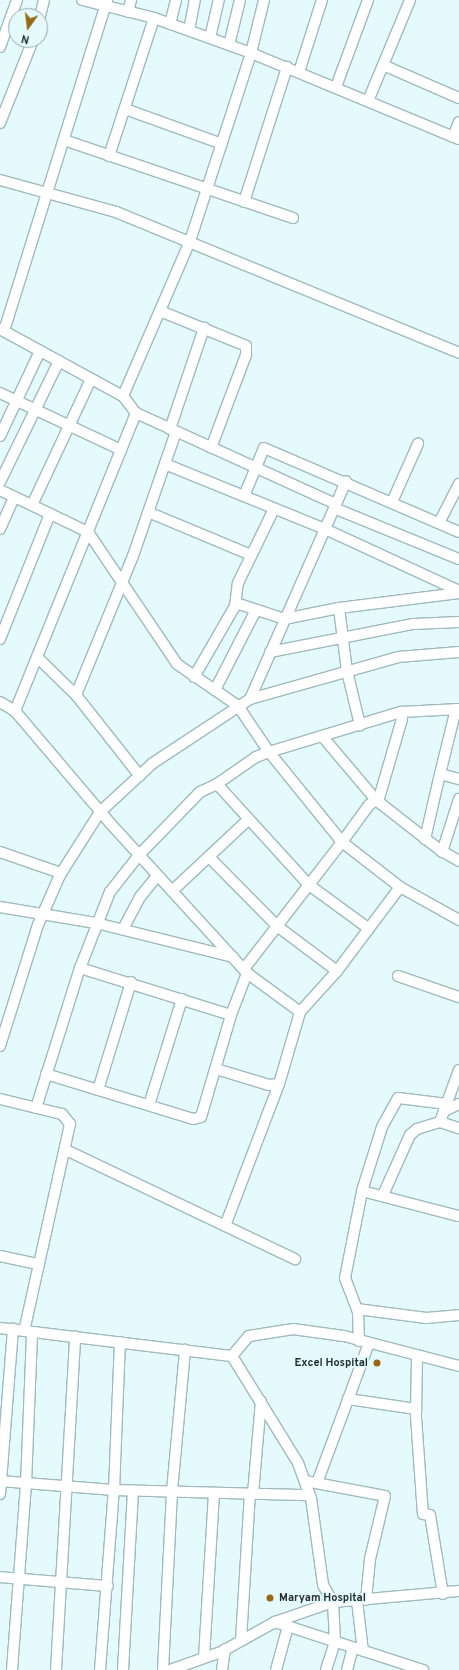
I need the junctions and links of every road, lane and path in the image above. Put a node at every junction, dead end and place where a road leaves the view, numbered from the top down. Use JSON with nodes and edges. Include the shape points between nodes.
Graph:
{"nodes":[{"id":1,"x":17,"y":0,"type":"edge"},
{"id":2,"x":131,"y":0,"type":"edge"},
{"id":3,"x":176,"y":0,"type":"edge"},
{"id":4,"x":195,"y":0,"type":"edge"},
{"id":5,"x":219,"y":0,"type":"edge"},
{"id":6,"x":240,"y":0,"type":"edge"},
{"id":7,"x":264,"y":0,"type":"edge"},
{"id":8,"x":322,"y":0,"type":"edge"},
{"id":9,"x":368,"y":0,"type":"edge"},
{"id":10,"x":410,"y":0,"type":"edge"},
{"id":11,"x":86,"y":1,"type":"edge"},
{"id":12,"x":106,"y":4,"type":"edge"},
{"id":13,"x":128,"y":12,"type":"junction"},
{"id":14,"x":154,"y":18,"type":"junction"},
{"id":15,"x":170,"y":24,"type":"junction"},
{"id":16,"x":189,"y":30,"type":"junction"},
{"id":17,"x":210,"y":38,"type":"junction"},
{"id":18,"x":228,"y":44,"type":"junction"},
{"id":19,"x":0,"y":47,"type":"edge"},
{"id":20,"x":30,"y":48,"type":"edge"},
{"id":21,"x":251,"y":53,"type":"junction"},
{"id":22,"x":383,"y":65,"type":"junction"},
{"id":23,"x":287,"y":67,"type":"junction"},
{"id":24,"x":299,"y":72,"type":"junction"},
{"id":25,"x":336,"y":87,"type":"junction"},
{"id":26,"x":459,"y":98,"type":"edge"},
{"id":27,"x":368,"y":101,"type":"junction"},
{"id":28,"x":124,"y":109,"type":"junction"},
{"id":29,"x":459,"y":122,"type":"edge"},
{"id":30,"x":0,"y":123,"type":"edge"},
{"id":31,"x":456,"y":138,"type":"edge"},
{"id":32,"x":64,"y":140,"type":"junction"},
{"id":33,"x":222,"y":144,"type":"junction"},
{"id":34,"x":109,"y":156,"type":"junction"},
{"id":35,"x":0,"y":180,"type":"edge"},
{"id":36,"x":206,"y":189,"type":"junction"},
{"id":37,"x":48,"y":192,"type":"junction"},
{"id":38,"x":244,"y":202,"type":"junction"},
{"id":39,"x":293,"y":218,"type":"dead end"},
{"id":40,"x":190,"y":241,"type":"junction"},
{"id":41,"x":160,"y":310,"type":"junction"},
{"id":42,"x":204,"y":328,"type":"junction"},
{"id":43,"x":2,"y":330,"type":"edge"},
{"id":44,"x":40,"y":351,"type":"junction"},
{"id":45,"x":459,"y":353,"type":"edge"},
{"id":46,"x":58,"y":361,"type":"junction"},
{"id":47,"x":91,"y":378,"type":"junction"},
{"id":48,"x":0,"y":393,"type":"edge"},
{"id":49,"x":123,"y":396,"type":"junction"},
{"id":50,"x":18,"y":401,"type":"junction"},
{"id":51,"x":35,"y":409,"type":"junction"},
{"id":52,"x":136,"y":413,"type":"junction"},
{"id":53,"x":70,"y":426,"type":"junction"},
{"id":54,"x":173,"y":431,"type":"junction"},
{"id":55,"x":0,"y":436,"type":"edge"},
{"id":56,"x":418,"y":444,"type":"dead end"},
{"id":57,"x":211,"y":448,"type":"junction"},
{"id":58,"x":121,"y":450,"type":"junction"},
{"id":59,"x":164,"y":464,"type":"junction"},
{"id":60,"x":257,"y":468,"type":"junction"},
{"id":61,"x":346,"y":481,"type":"junction"},
{"id":62,"x":0,"y":482,"type":"edge"},
{"id":63,"x":459,"y":484,"type":"edge"},
{"id":64,"x":0,"y":490,"type":"edge"},
{"id":65,"x":244,"y":496,"type":"junction"},
{"id":66,"x":14,"y":497,"type":"junction"},
{"id":67,"x":392,"y":502,"type":"junction"},
{"id":68,"x":32,"y":505,"type":"junction"},
{"id":69,"x":335,"y":506,"type":"junction"},
{"id":70,"x":274,"y":509,"type":"junction"},
{"id":71,"x":148,"y":512,"type":"junction"},
{"id":72,"x":50,"y":514,"type":"junction"},
{"id":73,"x":439,"y":523,"type":"junction"},
{"id":74,"x":0,"y":528,"type":"edge"},
{"id":75,"x":325,"y":529,"type":"junction"},
{"id":76,"x":88,"y":532,"type":"junction"},
{"id":77,"x":459,"y":532,"type":"edge"},
{"id":78,"x":251,"y":555,"type":"junction"},
{"id":79,"x":459,"y":559,"type":"edge"},
{"id":80,"x":122,"y":584,"type":"junction"},
{"id":81,"x":459,"y":592,"type":"edge"},
{"id":82,"x":236,"y":602,"type":"junction"},
{"id":83,"x":339,"y":608,"type":"junction"},
{"id":84,"x":256,"y":610,"type":"junction"},
{"id":85,"x":284,"y":619,"type":"junction"},
{"id":86,"x":459,"y":622,"type":"edge"},
{"id":87,"x":342,"y":636,"type":"junction"},
{"id":88,"x":0,"y":640,"type":"edge"},
{"id":89,"x":270,"y":652,"type":"junction"},
{"id":90,"x":459,"y":652,"type":"edge"},
{"id":91,"x":37,"y":657,"type":"junction"},
{"id":92,"x":347,"y":671,"type":"junction"},
{"id":93,"x":194,"y":677,"type":"junction"},
{"id":94,"x":215,"y":690,"type":"junction"},
{"id":95,"x":76,"y":696,"type":"junction"},
{"id":96,"x":250,"y":699,"type":"junction"},
{"id":97,"x":0,"y":702,"type":"edge"},
{"id":98,"x":238,"y":706,"type":"junction"},
{"id":99,"x":458,"y":709,"type":"edge"},
{"id":100,"x":15,"y":711,"type":"junction"},
{"id":101,"x":401,"y":712,"type":"junction"},
{"id":102,"x":360,"y":724,"type":"junction"},
{"id":103,"x":322,"y":736,"type":"junction"},
{"id":104,"x":269,"y":752,"type":"junction"},
{"id":105,"x":440,"y":774,"type":"junction"},
{"id":106,"x":140,"y":776,"type":"junction"},
{"id":107,"x":459,"y":779,"type":"edge"},
{"id":108,"x":218,"y":784,"type":"junction"},
{"id":109,"x":459,"y":799,"type":"edge"},
{"id":110,"x":376,"y":800,"type":"junction"},
{"id":111,"x":100,"y":812,"type":"junction"},
{"id":112,"x":249,"y":819,"type":"junction"},
{"id":113,"x":425,"y":839,"type":"junction"},
{"id":114,"x":342,"y":842,"type":"junction"},
{"id":115,"x":0,"y":852,"type":"edge"},
{"id":116,"x":442,"y":852,"type":"junction"},
{"id":117,"x":139,"y":855,"type":"junction"},
{"id":118,"x":209,"y":857,"type":"junction"},
{"id":119,"x":459,"y":861,"type":"edge"},
{"id":120,"x":61,"y":873,"type":"junction"},
{"id":121,"x":158,"y":875,"type":"junction"},
{"id":122,"x":309,"y":885,"type":"junction"},
{"id":123,"x":400,"y":887,"type":"junction"},
{"id":124,"x":172,"y":891,"type":"junction"},
{"id":125,"x":0,"y":907,"type":"edge"},
{"id":126,"x":44,"y":912,"type":"junction"},
{"id":127,"x":459,"y":920,"type":"edge"},
{"id":128,"x":96,"y":923,"type":"junction"},
{"id":129,"x":277,"y":926,"type":"junction"},
{"id":130,"x":368,"y":928,"type":"junction"},
{"id":131,"x":123,"y":929,"type":"junction"},
{"id":132,"x":233,"y":957,"type":"junction"},
{"id":133,"x":80,"y":968,"type":"junction"},
{"id":134,"x":245,"y":971,"type":"junction"},
{"id":135,"x":337,"y":971,"type":"junction"},
{"id":136,"x":398,"y":976,"type":"dead end"},
{"id":137,"x":131,"y":982,"type":"junction"},
{"id":138,"x":459,"y":997,"type":"edge"},
{"id":139,"x":182,"y":999,"type":"junction"},
{"id":140,"x":300,"y":1012,"type":"junction"},
{"id":141,"x":231,"y":1015,"type":"junction"},
{"id":142,"x":4,"y":1017,"type":"edge"},
{"id":143,"x":0,"y":1046,"type":"edge"},
{"id":144,"x":216,"y":1069,"type":"junction"},
{"id":145,"x":459,"y":1070,"type":"edge"},
{"id":146,"x":46,"y":1074,"type":"junction"},
{"id":147,"x":278,"y":1084,"type":"junction"},
{"id":148,"x":98,"y":1090,"type":"junction"},
{"id":149,"x":0,"y":1099,"type":"edge"},
{"id":150,"x":459,"y":1104,"type":"edge"},
{"id":151,"x":149,"y":1105,"type":"junction"},
{"id":152,"x":445,"y":1107,"type":"junction"},
{"id":153,"x":36,"y":1108,"type":"junction"},
{"id":154,"x":440,"y":1122,"type":"junction"},
{"id":155,"x":459,"y":1128,"type":"edge"},
{"id":156,"x":66,"y":1150,"type":"junction"},
{"id":157,"x":362,"y":1190,"type":"junction"},
{"id":158,"x":383,"y":1196,"type":"junction"},
{"id":159,"x":459,"y":1216,"type":"edge"},
{"id":160,"x":225,"y":1226,"type":"junction"},
{"id":161,"x":0,"y":1256,"type":"edge"},
{"id":162,"x":295,"y":1259,"type":"dead end"},
{"id":163,"x":40,"y":1264,"type":"junction"},
{"id":164,"x":357,"y":1309,"type":"junction"},
{"id":165,"x":459,"y":1315,"type":"edge"},
{"id":166,"x":0,"y":1328,"type":"edge"},
{"id":167,"x":13,"y":1329,"type":"junction"},
{"id":168,"x":28,"y":1331,"type":"junction"},
{"id":169,"x":76,"y":1338,"type":"junction"},
{"id":170,"x":120,"y":1342,"type":"junction"},
{"id":171,"x":364,"y":1342,"type":"junction"},
{"id":172,"x":185,"y":1350,"type":"junction"},
{"id":173,"x":232,"y":1356,"type":"junction"},
{"id":174,"x":417,"y":1357,"type":"junction"},
{"id":175,"x":459,"y":1366,"type":"edge"},
{"id":176,"x":348,"y":1400,"type":"junction"},
{"id":177,"x":261,"y":1401,"type":"junction"},
{"id":178,"x":416,"y":1409,"type":"junction"},
{"id":179,"x":1,"y":1481,"type":"edge"},
{"id":180,"x":305,"y":1481,"type":"junction"},
{"id":181,"x":26,"y":1484,"type":"junction"},
{"id":182,"x":317,"y":1484,"type":"junction"},
{"id":183,"x":69,"y":1487,"type":"junction"},
{"id":184,"x":114,"y":1490,"type":"junction"},
{"id":185,"x":133,"y":1490,"type":"junction"},
{"id":186,"x":172,"y":1492,"type":"junction"},
{"id":187,"x":214,"y":1493,"type":"junction"},
{"id":188,"x":0,"y":1494,"type":"edge"},
{"id":189,"x":252,"y":1494,"type":"junction"},
{"id":190,"x":310,"y":1495,"type":"junction"},
{"id":191,"x":0,"y":1577,"type":"edge"},
{"id":192,"x":17,"y":1578,"type":"junction"},
{"id":193,"x":61,"y":1583,"type":"junction"},
{"id":194,"x":108,"y":1586,"type":"junction"},
{"id":195,"x":459,"y":1591,"type":"edge"},
{"id":196,"x":443,"y":1594,"type":"junction"},
{"id":197,"x":361,"y":1600,"type":"junction"},
{"id":198,"x":333,"y":1602,"type":"junction"},
{"id":199,"x":275,"y":1622,"type":"junction"},
{"id":200,"x":288,"y":1626,"type":"junction"},
{"id":201,"x":241,"y":1640,"type":"junction"},
{"id":202,"x":335,"y":1642,"type":"junction"},
{"id":203,"x":353,"y":1648,"type":"junction"},
{"id":204,"x":225,"y":1649,"type":"junction"},
{"id":205,"x":363,"y":1651,"type":"junction"},
{"id":206,"x":204,"y":1657,"type":"junction"},
{"id":207,"x":12,"y":1670,"type":"edge"},
{"id":208,"x":56,"y":1670,"type":"edge"},
{"id":209,"x":100,"y":1670,"type":"edge"},
{"id":210,"x":123,"y":1670,"type":"edge"},
{"id":211,"x":163,"y":1670,"type":"edge"},
{"id":212,"x":170,"y":1670,"type":"edge"},
{"id":213,"x":222,"y":1670,"type":"edge"},
{"id":214,"x":276,"y":1670,"type":"edge"},
{"id":215,"x":326,"y":1670,"type":"edge"},
{"id":216,"x":347,"y":1670,"type":"edge"},
{"id":217,"x":423,"y":1670,"type":"edge"}],
"edges":[{"from":1,"to":19,"type":"street"},
{"from":2,"to":13,"type":"street"},
{"from":3,"to":15,"type":"street"},
{"from":4,"to":16,"type":"street"},
{"from":5,"to":17,"type":"street"},
{"from":6,"to":18,"type":"street"},
{"from":7,"to":21,"type":"street"},
{"from":8,"to":24,"type":"street"},
{"from":9,"to":25,"type":"street"},
{"from":10,"to":22,"type":"street"},
{"from":11,"to":12,"type":"street"},
{"from":12,"to":13,"type":"street"},
{"from":12,"to":32,"type":"street"},
{"from":13,"to":14,"type":"street"},
{"from":14,"to":15,"type":"street"},
{"from":14,"to":28,"type":"street"},
{"from":15,"to":16,"type":"street"},
{"from":16,"to":17,"type":"street"},
{"from":17,"to":18,"type":"street"},
{"from":18,"to":21,"type":"street"},
{"from":20,"to":30,"type":"street"},
{"from":21,"to":23,"type":"street"},
{"from":21,"to":33,"type":"street"},
{"from":22,"to":26,"type":"street"},
{"from":22,"to":27,"type":"street"},
{"from":23,"to":24,"type":"street"},
{"from":23,"to":38,"type":"street"},
{"from":24,"to":25,"type":"street"},
{"from":25,"to":27,"type":"street"},
{"from":27,"to":31,"type":"street"},
{"from":28,"to":33,"type":"street"},
{"from":28,"to":34,"type":"street"},
{"from":29,"to":31,"type":"street"},
{"from":32,"to":34,"type":"street"},
{"from":32,"to":37,"type":"street"},
{"from":33,"to":36,"type":"street"},
{"from":34,"to":36,"type":"street"},
{"from":35,"to":37,"type":"street"},
{"from":36,"to":38,"type":"street"},
{"from":36,"to":40,"type":"street"},
{"from":37,"to":40,"type":"street","via":[[116,212]]},
{"from":37,"to":43,"type":"street"},
{"from":38,"to":39,"type":"street"},
{"from":40,"to":41,"type":"street"},
{"from":40,"to":45,"type":"street"},
{"from":41,"to":42,"type":"street"},
{"from":41,"to":49,"type":"street"},
{"from":42,"to":54,"type":"street"},
{"from":42,"to":57,"type":"street","via":[[241,342],[246,350]]},
{"from":43,"to":44,"type":"street"},
{"from":44,"to":46,"type":"street"},
{"from":44,"to":50,"type":"street"},
{"from":46,"to":47,"type":"street"},
{"from":46,"to":51,"type":"street"},
{"from":47,"to":49,"type":"street"},
{"from":47,"to":53,"type":"street"},
{"from":48,"to":50,"type":"street"},
{"from":49,"to":52,"type":"street"},
{"from":50,"to":51,"type":"street"},
{"from":50,"to":55,"type":"street"},
{"from":51,"to":53,"type":"street"},
{"from":51,"to":62,"type":"street"},
{"from":52,"to":54,"type":"street"},
{"from":52,"to":58,"type":"street"},
{"from":53,"to":58,"type":"street"},
{"from":53,"to":68,"type":"street"},
{"from":54,"to":57,"type":"street"},
{"from":54,"to":59,"type":"street"},
{"from":56,"to":67,"type":"street"},
{"from":57,"to":60,"type":"street"},
{"from":58,"to":76,"type":"street"},
{"from":59,"to":65,"type":"street"},
{"from":59,"to":71,"type":"street"},
{"from":60,"to":61,"type":"street","via":[[264,448]]},
{"from":60,"to":65,"type":"street"},
{"from":60,"to":69,"type":"street"},
{"from":61,"to":67,"type":"street"},
{"from":61,"to":69,"type":"street"},
{"from":63,"to":73,"type":"street"},
{"from":64,"to":66,"type":"street"},
{"from":65,"to":70,"type":"street"},
{"from":66,"to":68,"type":"street"},
{"from":66,"to":74,"type":"street"},
{"from":67,"to":73,"type":"street"},
{"from":68,"to":72,"type":"street"},
{"from":69,"to":75,"type":"street"},
{"from":69,"to":79,"type":"street"},
{"from":70,"to":75,"type":"street"},
{"from":70,"to":78,"type":"street"},
{"from":71,"to":78,"type":"street"},
{"from":71,"to":80,"type":"street"},
{"from":72,"to":76,"type":"street"},
{"from":72,"to":88,"type":"street"},
{"from":73,"to":77,"type":"street"},
{"from":75,"to":81,"type":"street"},
{"from":75,"to":85,"type":"street"},
{"from":76,"to":80,"type":"street"},
{"from":76,"to":91,"type":"street"},
{"from":78,"to":82,"type":"street","via":[[236,587]]},
{"from":80,"to":93,"type":"street","via":[[173,659]]},
{"from":80,"to":95,"type":"street"},
{"from":81,"to":83,"type":"street"},
{"from":82,"to":84,"type":"street"},
{"from":82,"to":93,"type":"street"},
{"from":83,"to":85,"type":"street"},
{"from":83,"to":87,"type":"street"},
{"from":84,"to":85,"type":"street"},
{"from":84,"to":94,"type":"street"},
{"from":85,"to":89,"type":"street"},
{"from":86,"to":87,"type":"street","via":[[419,623]]},
{"from":87,"to":89,"type":"street"},
{"from":87,"to":92,"type":"street"},
{"from":89,"to":96,"type":"street"},
{"from":90,"to":92,"type":"street","via":[[398,657]]},
{"from":91,"to":95,"type":"street"},
{"from":91,"to":100,"type":"street"},
{"from":92,"to":96,"type":"street"},
{"from":92,"to":102,"type":"street"},
{"from":93,"to":94,"type":"street"},
{"from":94,"to":98,"type":"street"},
{"from":95,"to":106,"type":"street"},
{"from":96,"to":98,"type":"street"},
{"from":97,"to":100,"type":"street"},
{"from":98,"to":104,"type":"street"},
{"from":98,"to":106,"type":"street","via":[[153,763]]},
{"from":99,"to":101,"type":"street"},
{"from":99,"to":105,"type":"street"},
{"from":100,"to":111,"type":"street"},
{"from":101,"to":102,"type":"street"},
{"from":101,"to":110,"type":"street","via":[[402,719]]},
{"from":102,"to":103,"type":"street"},
{"from":103,"to":104,"type":"street"},
{"from":103,"to":110,"type":"street"},
{"from":104,"to":108,"type":"street","via":[[256,757]]},
{"from":104,"to":114,"type":"street"},
{"from":105,"to":107,"type":"street"},
{"from":105,"to":113,"type":"street"},
{"from":106,"to":111,"type":"street"},
{"from":108,"to":112,"type":"street"},
{"from":108,"to":117,"type":"street","via":[[200,792]]},
{"from":109,"to":116,"type":"street"},
{"from":110,"to":113,"type":"street"},
{"from":110,"to":114,"type":"street"},
{"from":111,"to":117,"type":"street"},
{"from":111,"to":120,"type":"street"},
{"from":112,"to":118,"type":"street"},
{"from":112,"to":122,"type":"street"},
{"from":113,"to":116,"type":"street"},
{"from":114,"to":122,"type":"street"},
{"from":114,"to":123,"type":"street"},
{"from":115,"to":120,"type":"street"},
{"from":116,"to":119,"type":"street"},
{"from":117,"to":121,"type":"street"},
{"from":117,"to":128,"type":"street","via":[[110,892]]},
{"from":118,"to":124,"type":"street"},
{"from":118,"to":129,"type":"street"},
{"from":120,"to":126,"type":"street"},
{"from":121,"to":124,"type":"street"},
{"from":121,"to":131,"type":"street","via":[[140,897]]},
{"from":122,"to":129,"type":"street"},
{"from":122,"to":130,"type":"street"},
{"from":123,"to":127,"type":"street"},
{"from":123,"to":130,"type":"street"},
{"from":124,"to":132,"type":"street"},
{"from":125,"to":126,"type":"street"},
{"from":126,"to":128,"type":"street"},
{"from":126,"to":142,"type":"street"},
{"from":128,"to":131,"type":"street"},
{"from":128,"to":133,"type":"street"},
{"from":129,"to":134,"type":"street"},
{"from":129,"to":135,"type":"street"},
{"from":130,"to":135,"type":"street"},
{"from":131,"to":132,"type":"street"},
{"from":132,"to":134,"type":"street"},
{"from":133,"to":137,"type":"street"},
{"from":133,"to":146,"type":"street"},
{"from":134,"to":140,"type":"street"},
{"from":134,"to":141,"type":"street"},
{"from":135,"to":140,"type":"street"},
{"from":136,"to":138,"type":"street"},
{"from":137,"to":139,"type":"street"},
{"from":137,"to":148,"type":"street"},
{"from":139,"to":141,"type":"street"},
{"from":139,"to":151,"type":"street"},
{"from":140,"to":147,"type":"street"},
{"from":141,"to":144,"type":"street"},
{"from":142,"to":143,"type":"street"},
{"from":144,"to":147,"type":"street","via":[[269,1085]]},
{"from":144,"to":151,"type":"street","via":[[201,1117],[193,1118]]},
{"from":145,"to":152,"type":"street"},
{"from":146,"to":148,"type":"street"},
{"from":146,"to":153,"type":"street"},
{"from":147,"to":160,"type":"street"},
{"from":148,"to":151,"type":"street"},
{"from":149,"to":153,"type":"street"},
{"from":150,"to":152,"type":"street"},
{"from":152,"to":154,"type":"street"},
{"from":152,"to":157,"type":"street","via":[[398,1098],[382,1127]]},
{"from":153,"to":156,"type":"street","via":[[68,1117],[70,1132]]},
{"from":154,"to":155,"type":"street"},
{"from":154,"to":158,"type":"street","via":[[417,1129],[410,1135]]},
{"from":156,"to":160,"type":"street"},
{"from":156,"to":163,"type":"street"},
{"from":157,"to":158,"type":"street"},
{"from":157,"to":164,"type":"street","via":[[345,1278]]},
{"from":158,"to":159,"type":"street"},
{"from":160,"to":162,"type":"street"},
{"from":161,"to":163,"type":"street"},
{"from":163,"to":168,"type":"street"},
{"from":164,"to":165,"type":"street","via":[[426,1318]]},
{"from":164,"to":171,"type":"street"},
{"from":166,"to":167,"type":"street"},
{"from":167,"to":168,"type":"street"},
{"from":167,"to":179,"type":"street"},
{"from":168,"to":169,"type":"street"},
{"from":168,"to":181,"type":"street"},
{"from":169,"to":170,"type":"street"},
{"from":169,"to":183,"type":"street"},
{"from":170,"to":172,"type":"street"},
{"from":170,"to":184,"type":"street"},
{"from":171,"to":173,"type":"street","via":[[293,1329],[249,1336]]},
{"from":171,"to":174,"type":"street"},
{"from":171,"to":176,"type":"street"},
{"from":172,"to":173,"type":"street"},
{"from":172,"to":186,"type":"street"},
{"from":173,"to":177,"type":"street"},
{"from":174,"to":175,"type":"street"},
{"from":174,"to":178,"type":"street"},
{"from":176,"to":178,"type":"street"},
{"from":176,"to":182,"type":"street"},
{"from":177,"to":180,"type":"street","via":[[298,1463]]},
{"from":177,"to":189,"type":"street"},
{"from":178,"to":196,"type":"street","via":[[423,1514],[430,1516]]},
{"from":179,"to":181,"type":"street"},
{"from":179,"to":188,"type":"street"},
{"from":180,"to":182,"type":"street"},
{"from":180,"to":190,"type":"street"},
{"from":181,"to":183,"type":"street"},
{"from":181,"to":192,"type":"street"},
{"from":182,"to":197,"type":"street","via":[[385,1496]]},
{"from":183,"to":184,"type":"street"},
{"from":183,"to":193,"type":"street"},
{"from":184,"to":185,"type":"street"},
{"from":184,"to":194,"type":"street"},
{"from":185,"to":186,"type":"street"},
{"from":185,"to":210,"type":"street"},
{"from":186,"to":187,"type":"street"},
{"from":186,"to":211,"type":"street"},
{"from":187,"to":189,"type":"street"},
{"from":187,"to":206,"type":"street"},
{"from":189,"to":190,"type":"street"},
{"from":189,"to":201,"type":"street"},
{"from":190,"to":198,"type":"street","via":[[323,1585]]},
{"from":191,"to":192,"type":"street"},
{"from":192,"to":193,"type":"street"},
{"from":192,"to":207,"type":"street"},
{"from":193,"to":194,"type":"street"},
{"from":193,"to":208,"type":"street"},
{"from":194,"to":209,"type":"street"},
{"from":195,"to":196,"type":"street"},
{"from":196,"to":197,"type":"street"},
{"from":197,"to":198,"type":"street"},
{"from":197,"to":205,"type":"street"},
{"from":198,"to":199,"type":"street"},
{"from":198,"to":202,"type":"street"},
{"from":199,"to":200,"type":"street"},
{"from":199,"to":201,"type":"street"},
{"from":200,"to":202,"type":"street"},
{"from":200,"to":214,"type":"street"},
{"from":201,"to":204,"type":"street"},
{"from":202,"to":203,"type":"street"},
{"from":202,"to":215,"type":"street"},
{"from":203,"to":205,"type":"street"},
{"from":203,"to":216,"type":"street"},
{"from":204,"to":206,"type":"street"},
{"from":204,"to":213,"type":"street"},
{"from":205,"to":217,"type":"street"},
{"from":206,"to":212,"type":"street"}]}
